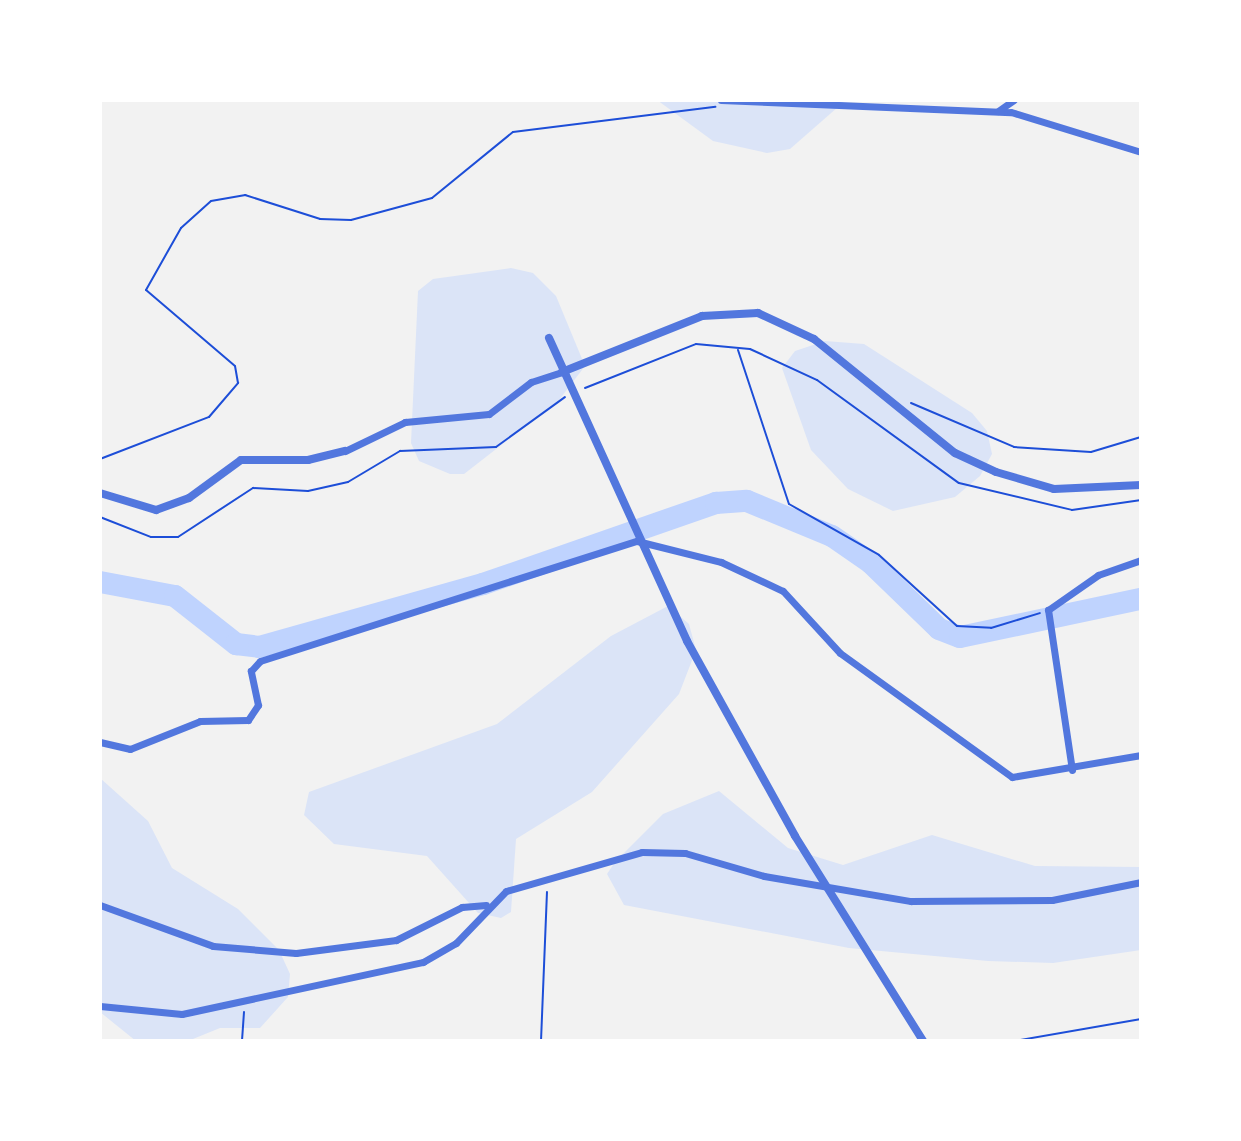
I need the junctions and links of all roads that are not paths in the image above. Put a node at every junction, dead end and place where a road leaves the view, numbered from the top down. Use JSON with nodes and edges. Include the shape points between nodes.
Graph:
{"nodes":[{"id":1,"x":1014,"y":100,"type":"edge"},
{"id":2,"x":724,"y":101,"type":"edge"},
{"id":3,"x":996,"y":112,"type":"junction"},
{"id":4,"x":1141,"y":152,"type":"edge"},
{"id":5,"x":549,"y":338,"type":"dead end"},
{"id":6,"x":562,"y":372,"type":"junction"},
{"id":7,"x":345,"y":451,"type":"joint"},
{"id":8,"x":1141,"y":485,"type":"edge"},
{"id":9,"x":100,"y":493,"type":"edge"},
{"id":10,"x":1141,"y":560,"type":"edge"},
{"id":11,"x":100,"y":742,"type":"edge"},
{"id":12,"x":1141,"y":755,"type":"edge"},
{"id":13,"x":1072,"y":770,"type":"junction"},
{"id":14,"x":1141,"y":882,"type":"edge"},
{"id":15,"x":826,"y":888,"type":"junction"},
{"id":16,"x":100,"y":905,"type":"edge"},
{"id":17,"x":486,"y":905,"type":"junction"},
{"id":18,"x":100,"y":1006,"type":"edge"},
{"id":19,"x":923,"y":1041,"type":"edge"}],
"edges":[{"from":1,"to":3,"type":"street"},
{"from":2,"to":3,"type":"street"},
{"from":3,"to":4,"type":"street","via":[[1043,117]]},
{"from":5,"to":6,"type":"street"},
{"from":6,"to":7,"type":"street","via":[[531,382],[489,414],[405,422]]},
{"from":6,"to":8,"type":"street","via":[[702,316],[758,313],[814,339],[955,453],[1025,482],[1095,491]]},
{"from":6,"to":15,"type":"street","via":[[687,641]]},
{"from":7,"to":9,"type":"street","via":[[308,460],[241,460],[164,509]]},
{"from":10,"to":13,"type":"street","via":[[1098,575],[1048,611]]},
{"from":11,"to":13,"type":"street","via":[[130,749],[200,721],[248,720],[258,705],[251,671],[260,661],[637,541],[721,562],[783,591],[840,653],[996,770],[1030,778]]},
{"from":12,"to":13,"type":"street"},
{"from":14,"to":15,"type":"street","via":[[998,903]]},
{"from":15,"to":17,"type":"street","via":[[685,853],[642,852],[547,875]]},
{"from":15,"to":19,"type":"street"},
{"from":16,"to":17,"type":"street","via":[[213,946],[296,953],[396,940],[462,907]]},
{"from":17,"to":18,"type":"street","via":[[439,955],[182,1014]]}]}
